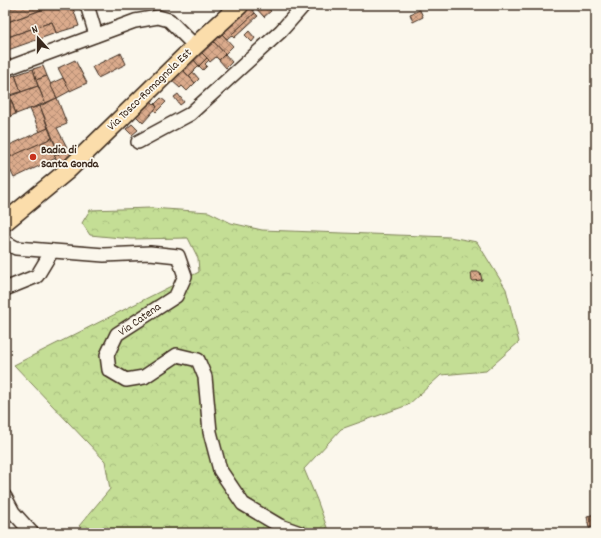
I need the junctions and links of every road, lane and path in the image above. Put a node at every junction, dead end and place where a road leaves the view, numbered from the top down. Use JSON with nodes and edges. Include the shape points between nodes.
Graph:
{"nodes":[{"id":1,"x":87,"y":5,"type":"edge"},
{"id":2,"x":240,"y":5,"type":"edge"},
{"id":3,"x":304,"y":5,"type":"edge"},
{"id":4,"x":96,"y":35,"type":"junction"},
{"id":5,"x":195,"y":46,"type":"junction"},
{"id":6,"x":5,"y":69,"type":"edge"},
{"id":7,"x":138,"y":142,"type":"dead end"},
{"id":8,"x":5,"y":222,"type":"edge"},
{"id":9,"x":5,"y":242,"type":"edge"},
{"id":10,"x":52,"y":250,"type":"junction"},
{"id":11,"x":5,"y":289,"type":"edge"},
{"id":12,"x":5,"y":497,"type":"edge"},
{"id":13,"x":32,"y":533,"type":"edge"},
{"id":14,"x":300,"y":533,"type":"edge"}],
"edges":[{"from":1,"to":4,"type":"street"},
{"from":2,"to":5,"type":"main road","name":"Via Tosco-Romagnola Est"},
{"from":3,"to":7,"type":"street","via":[[281,31],[190,114]]},
{"from":4,"to":5,"type":"street","via":[[135,21],[158,17],[169,20]]},
{"from":4,"to":6,"type":"street"},
{"from":5,"to":8,"type":"main road","name":"Via Tosco-Romagnola Est","via":[[67,171]]},
{"from":9,"to":10,"type":"street","name":"Via Catena","via":[[16,248]]},
{"from":10,"to":11,"type":"street","via":[[37,276]]},
{"from":10,"to":14,"type":"street","name":"Via Catena","via":[[104,255],[150,253],[178,256],[185,276],[176,296],[117,334],[107,355],[109,370],[126,380],[144,377],[177,355],[198,360],[204,377],[210,432],[220,470],[243,504],[280,526]]},
{"from":12,"to":13,"type":"street","via":[[13,512]]}]}
